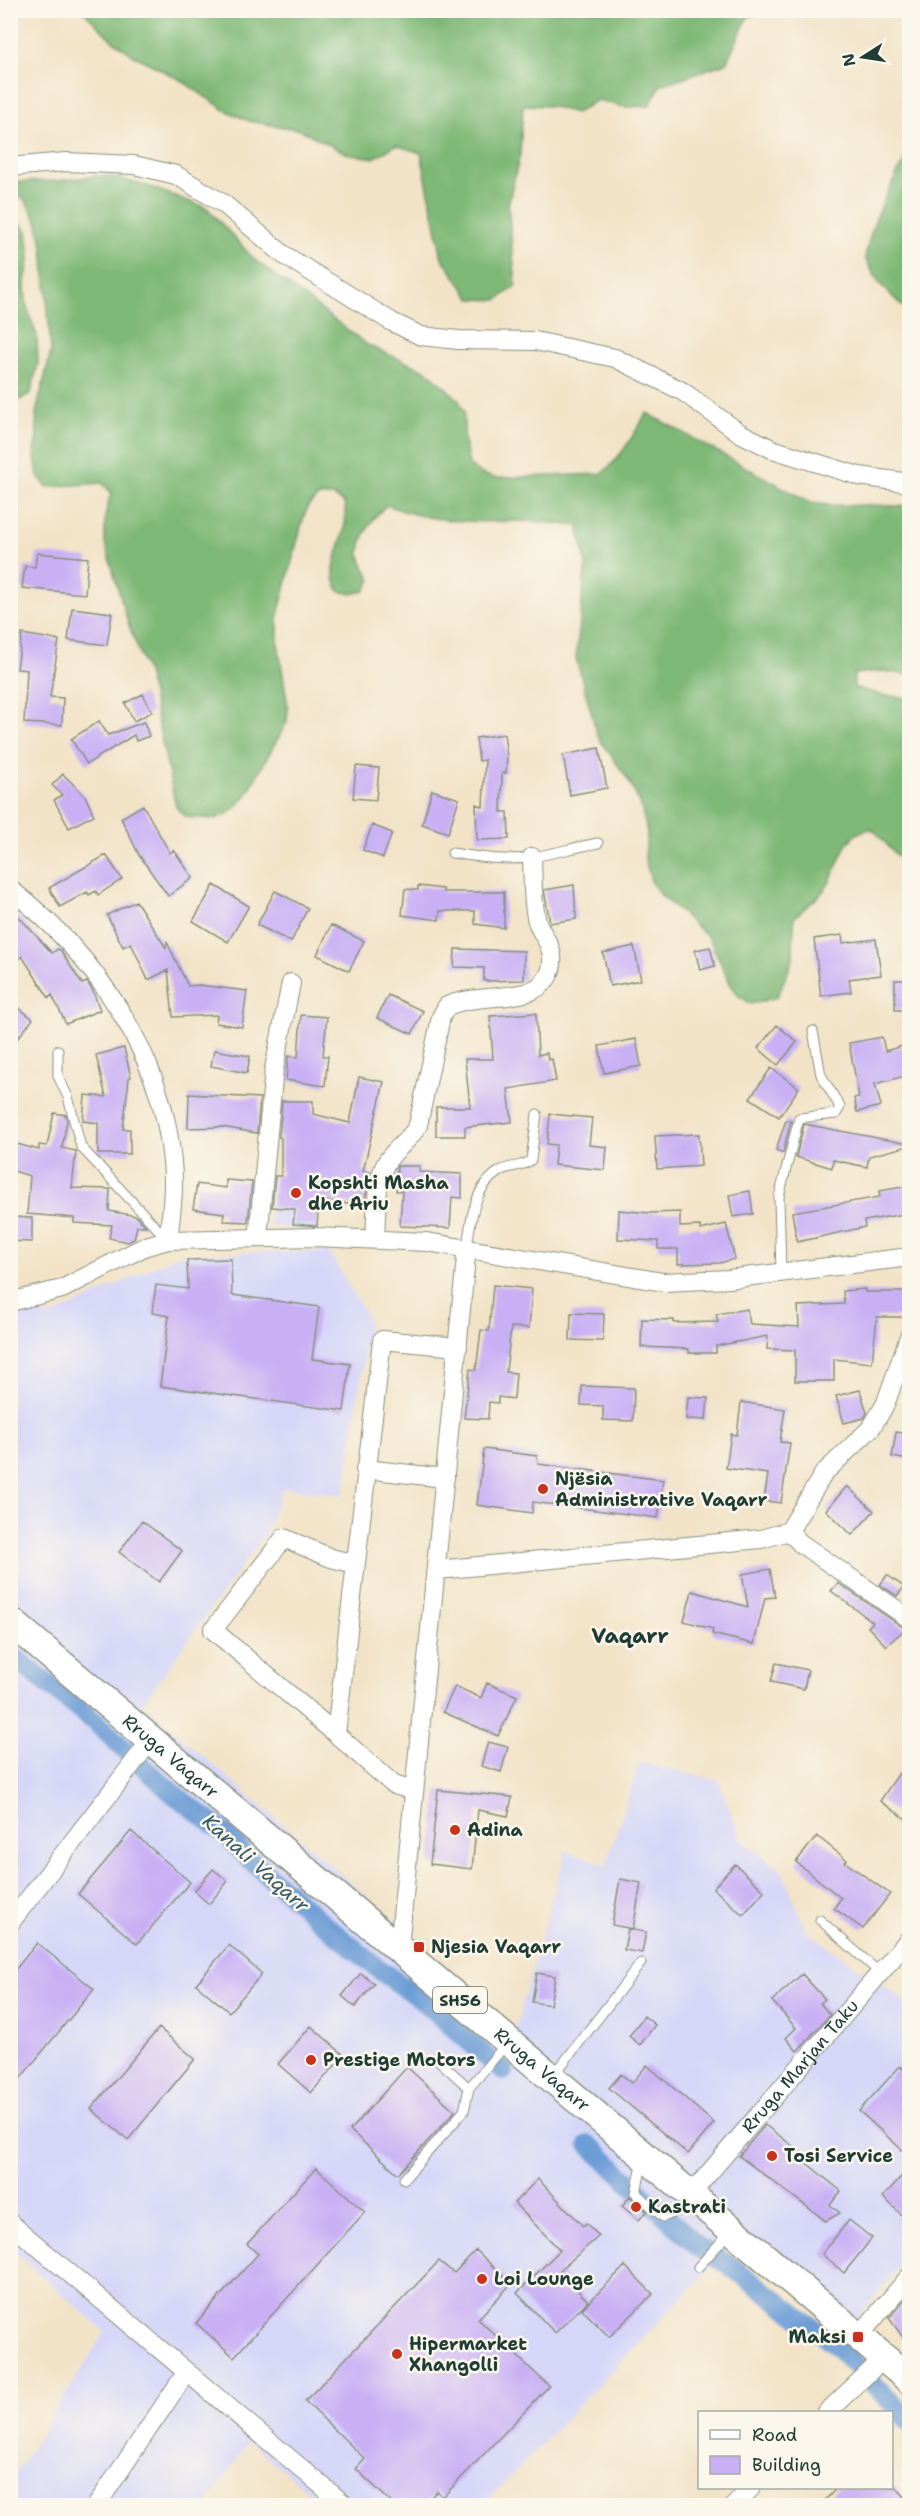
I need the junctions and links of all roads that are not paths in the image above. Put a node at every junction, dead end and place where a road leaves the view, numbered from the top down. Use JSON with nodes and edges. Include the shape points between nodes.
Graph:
{"nodes":[{"id":1,"x":10,"y":167,"type":"edge"},
{"id":2,"x":909,"y":483,"type":"edge"},
{"id":3,"x":598,"y":843,"type":"dead end"},
{"id":4,"x":452,"y":854,"type":"dead end"},
{"id":5,"x":532,"y":857,"type":"junction"},
{"id":6,"x":11,"y":890,"type":"edge"},
{"id":7,"x":291,"y":983,"type":"dead end"},
{"id":8,"x":813,"y":1031,"type":"dead end"},
{"id":9,"x":58,"y":1050,"type":"dead end"},
{"id":10,"x":537,"y":1114,"type":"dead end"},
{"id":11,"x":258,"y":1238,"type":"junction"},
{"id":12,"x":375,"y":1238,"type":"junction"},
{"id":13,"x":168,"y":1240,"type":"junction"},
{"id":14,"x":467,"y":1247,"type":"junction"},
{"id":15,"x":909,"y":1257,"type":"edge"},
{"id":16,"x":781,"y":1273,"type":"junction"},
{"id":17,"x":10,"y":1302,"type":"edge"},
{"id":18,"x":909,"y":1334,"type":"edge"},
{"id":19,"x":458,"y":1347,"type":"junction"},
{"id":20,"x":365,"y":1469,"type":"junction"},
{"id":21,"x":446,"y":1478,"type":"junction"},
{"id":22,"x":789,"y":1531,"type":"junction"},
{"id":23,"x":355,"y":1564,"type":"junction"},
{"id":24,"x":437,"y":1570,"type":"junction"},
{"id":25,"x":909,"y":1619,"type":"edge"},
{"id":26,"x":10,"y":1621,"type":"edge"},
{"id":27,"x":336,"y":1734,"type":"junction"},
{"id":28,"x":140,"y":1754,"type":"junction"},
{"id":29,"x":414,"y":1791,"type":"junction"},
{"id":30,"x":820,"y":1920,"type":"dead end"},
{"id":31,"x":10,"y":1923,"type":"edge"},
{"id":32,"x":909,"y":1938,"type":"edge"},
{"id":33,"x":399,"y":1948,"type":"junction"},
{"id":34,"x":641,"y":1963,"type":"dead end"},
{"id":35,"x":880,"y":1973,"type":"junction"},
{"id":36,"x":503,"y":2047,"type":"junction"},
{"id":37,"x":436,"y":2058,"type":"dead end"},
{"id":38,"x":552,"y":2077,"type":"junction"},
{"id":39,"x":469,"y":2088,"type":"junction"},
{"id":40,"x":404,"y":2179,"type":"dead end"},
{"id":41,"x":688,"y":2203,"type":"junction"},
{"id":42,"x":10,"y":2223,"type":"edge"},
{"id":43,"x":725,"y":2238,"type":"junction"},
{"id":44,"x":698,"y":2267,"type":"dead end"},
{"id":45,"x":909,"y":2276,"type":"edge"},
{"id":46,"x":858,"y":2337,"type":"junction"},
{"id":47,"x":878,"y":2364,"type":"junction"},
{"id":48,"x":186,"y":2373,"type":"junction"},
{"id":49,"x":909,"y":2380,"type":"edge"},
{"id":50,"x":828,"y":2411,"type":"edge"},
{"id":51,"x":749,"y":2489,"type":"edge"},
{"id":52,"x":96,"y":2505,"type":"edge"},
{"id":53,"x":346,"y":2505,"type":"edge"},
{"id":54,"x":734,"y":2505,"type":"edge"}],
"edges":[{"from":1,"to":2,"type":"street","via":[[66,162],[134,165],[176,176],[224,204],[284,255],[421,336],[535,341],[615,358],[682,391],[740,433],[772,449],[859,476]]},
{"from":3,"to":5,"type":"lane"},
{"from":4,"to":5,"type":"lane","via":[[501,859]]},
{"from":5,"to":12,"type":"street","via":[[535,915],[551,951],[552,966],[547,979],[539,988],[523,993],[475,998],[447,1006],[441,1017],[418,1125],[381,1172]]},
{"from":6,"to":13,"type":"street","via":[[96,974],[121,1012],[153,1076],[166,1119],[172,1163]]},
{"from":7,"to":11,"type":"street","via":[[274,1070]]},
{"from":8,"to":16,"type":"lane","via":[[820,1075],[840,1107],[836,1114],[799,1118],[779,1197]]},
{"from":9,"to":13,"type":"lane","via":[[58,1076],[68,1096],[81,1147]]},
{"from":10,"to":14,"type":"lane","via":[[531,1160],[521,1167],[501,1170],[486,1183],[473,1207]]},
{"from":11,"to":12,"type":"street"},
{"from":11,"to":13,"type":"street"},
{"from":12,"to":14,"type":"street"},
{"from":13,"to":17,"type":"street","via":[[146,1246],[62,1289]]},
{"from":14,"to":16,"type":"street","via":[[663,1282]]},
{"from":14,"to":19,"type":"street"},
{"from":15,"to":16,"type":"street"},
{"from":18,"to":22,"type":"street","via":[[885,1405],[871,1428],[824,1473]]},
{"from":19,"to":20,"type":"street","via":[[382,1340]]},
{"from":19,"to":21,"type":"street"},
{"from":20,"to":21,"type":"street"},
{"from":20,"to":23,"type":"street"},
{"from":21,"to":24,"type":"street"},
{"from":22,"to":24,"type":"street","via":[[761,1539]]},
{"from":22,"to":25,"type":"street","via":[[800,1543]]},
{"from":23,"to":27,"type":"street"},
{"from":23,"to":27,"type":"street","via":[[284,1538],[213,1630]]},
{"from":24,"to":29,"type":"street"},
{"from":26,"to":28,"type":"main road","name":"Rruga Vaqarr","number":"SH56"},
{"from":27,"to":29,"type":"street","via":[[394,1785]]},
{"from":28,"to":31,"type":"street"},
{"from":28,"to":33,"type":"main road","name":"Rruga Vaqarr","number":"SH56"},
{"from":29,"to":33,"type":"street"},
{"from":30,"to":35,"type":"lane"},
{"from":32,"to":35,"type":"street","name":"Rruga Marjan Taku"},
{"from":33,"to":36,"type":"main road","name":"Rruga Vaqarr","number":"SH56"},
{"from":34,"to":38,"type":"lane"},
{"from":35,"to":41,"type":"street","name":"Rruga Marjan Taku"},
{"from":36,"to":38,"type":"main road","name":"Rruga Vaqarr","number":"SH56"},
{"from":36,"to":39,"type":"lane"},
{"from":37,"to":39,"type":"lane"},
{"from":38,"to":41,"type":"main road","name":"Rruga Vaqarr","number":"SH56","via":[[641,2168]]},
{"from":39,"to":40,"type":"lane","via":[[464,2111]]},
{"from":41,"to":43,"type":"main road","name":"Rruga Vaqarr","number":"SH56"},
{"from":42,"to":48,"type":"street"},
{"from":43,"to":44,"type":"lane"},
{"from":43,"to":46,"type":"main road","name":"Rruga Vaqarr","number":"SH56"},
{"from":45,"to":46,"type":"street"},
{"from":46,"to":47,"type":"main road","name":"Rruga Vaqarr","number":"SH56"},
{"from":47,"to":49,"type":"main road","name":"Rruga Vaqarr","number":"SH56"},
{"from":47,"to":50,"type":"street"},
{"from":48,"to":52,"type":"street"},
{"from":48,"to":53,"type":"street"},
{"from":51,"to":54,"type":"street"}]}
